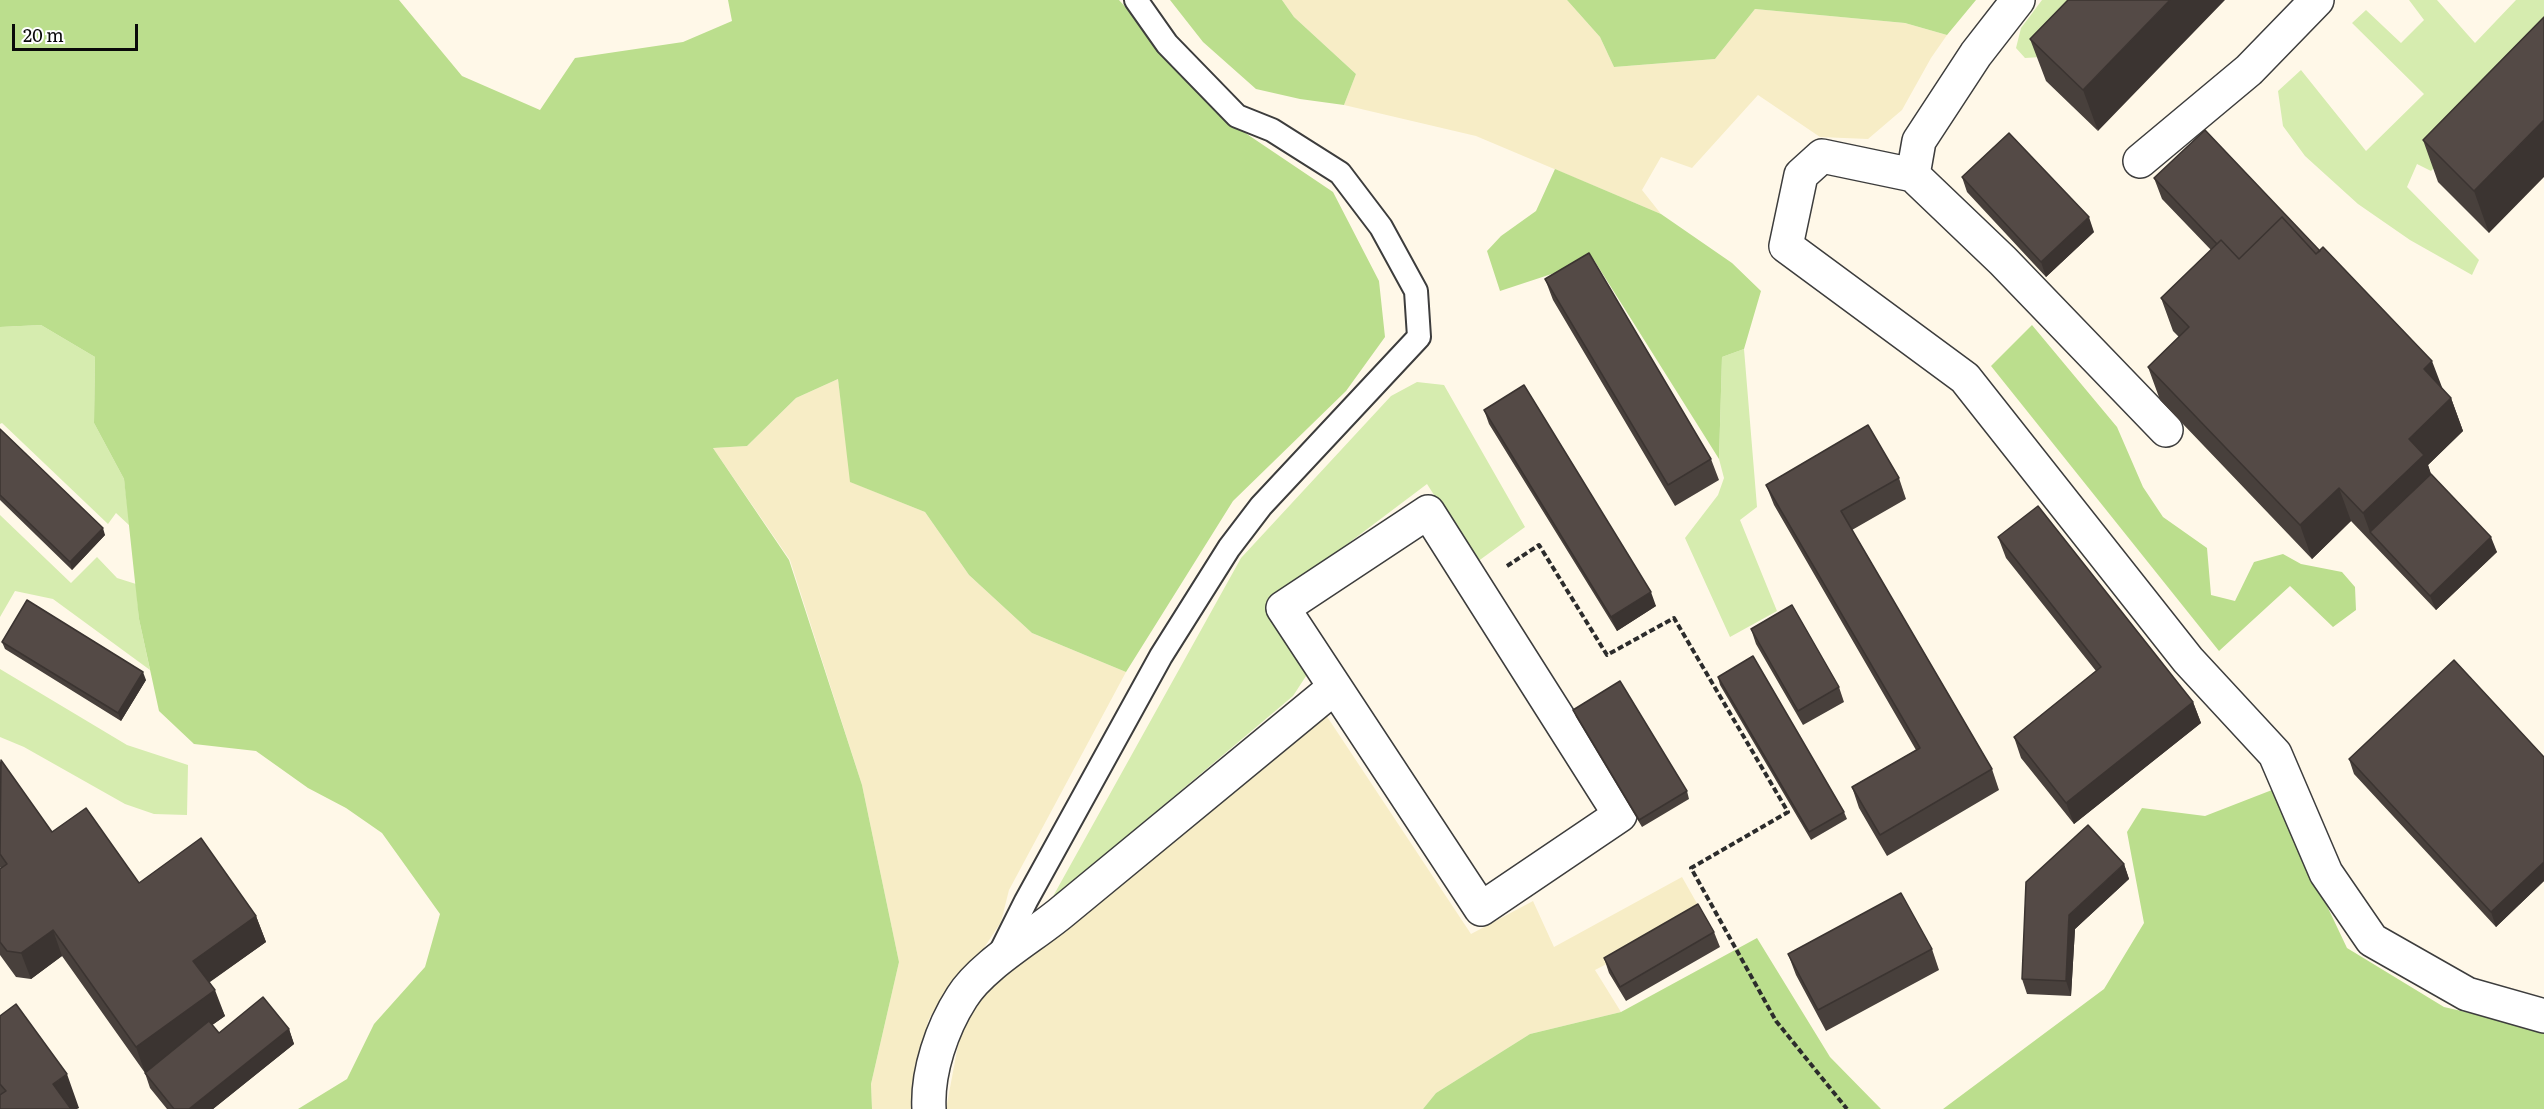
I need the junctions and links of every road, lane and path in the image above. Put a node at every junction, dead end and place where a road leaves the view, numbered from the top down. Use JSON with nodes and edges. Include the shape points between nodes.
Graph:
{"nodes":[{"id":1,"x":1136,"y":0,"type":"edge"},
{"id":2,"x":2018,"y":0,"type":"edge"},
{"id":3,"x":2318,"y":0,"type":"edge"},
{"id":4,"x":2140,"y":161,"type":"dead end"},
{"id":5,"x":1913,"y":175,"type":"junction"},
{"id":6,"x":2166,"y":430,"type":"edge"},
{"id":7,"x":1474,"y":587,"type":"junction"},
{"id":8,"x":1335,"y":687,"type":"junction"},
{"id":9,"x":996,"y":962,"type":"junction"},
{"id":10,"x":2544,"y":1016,"type":"edge"},
{"id":11,"x":929,"y":1109,"type":"edge"},
{"id":12,"x":1847,"y":1109,"type":"edge"}],
"edges":[{"from":1,"to":9,"type":"lane","via":[[1167,44],[1237,116],[1272,130],[1340,173],[1381,227],[1416,291],[1419,337],[1261,506],[1229,548],[1161,656]]},
{"from":2,"to":5,"type":"street","via":[[1976,54],[1919,141]]},
{"from":3,"to":4,"type":"street","via":[[2249,70]]},
{"from":5,"to":6,"type":"street","via":[[2003,261]]},
{"from":5,"to":10,"type":"street","via":[[1822,156],[1801,175],[1786,246],[1965,378],[2188,660],[2275,754],[2326,873],[2372,939],[2467,994]]},
{"from":7,"to":8,"type":"street","via":[[1428,512],[1283,608]]},
{"from":7,"to":8,"type":"street","via":[[1620,815],[1481,909]]},
{"from":7,"to":12,"type":"path","via":[[1539,545],[1607,655],[1674,618],[1788,812],[1691,868],[1776,1022]]},
{"from":8,"to":9,"type":"street","via":[[1064,911]]},
{"from":9,"to":11,"type":"street","via":[[963,995],[945,1028],[934,1064]]}]}
